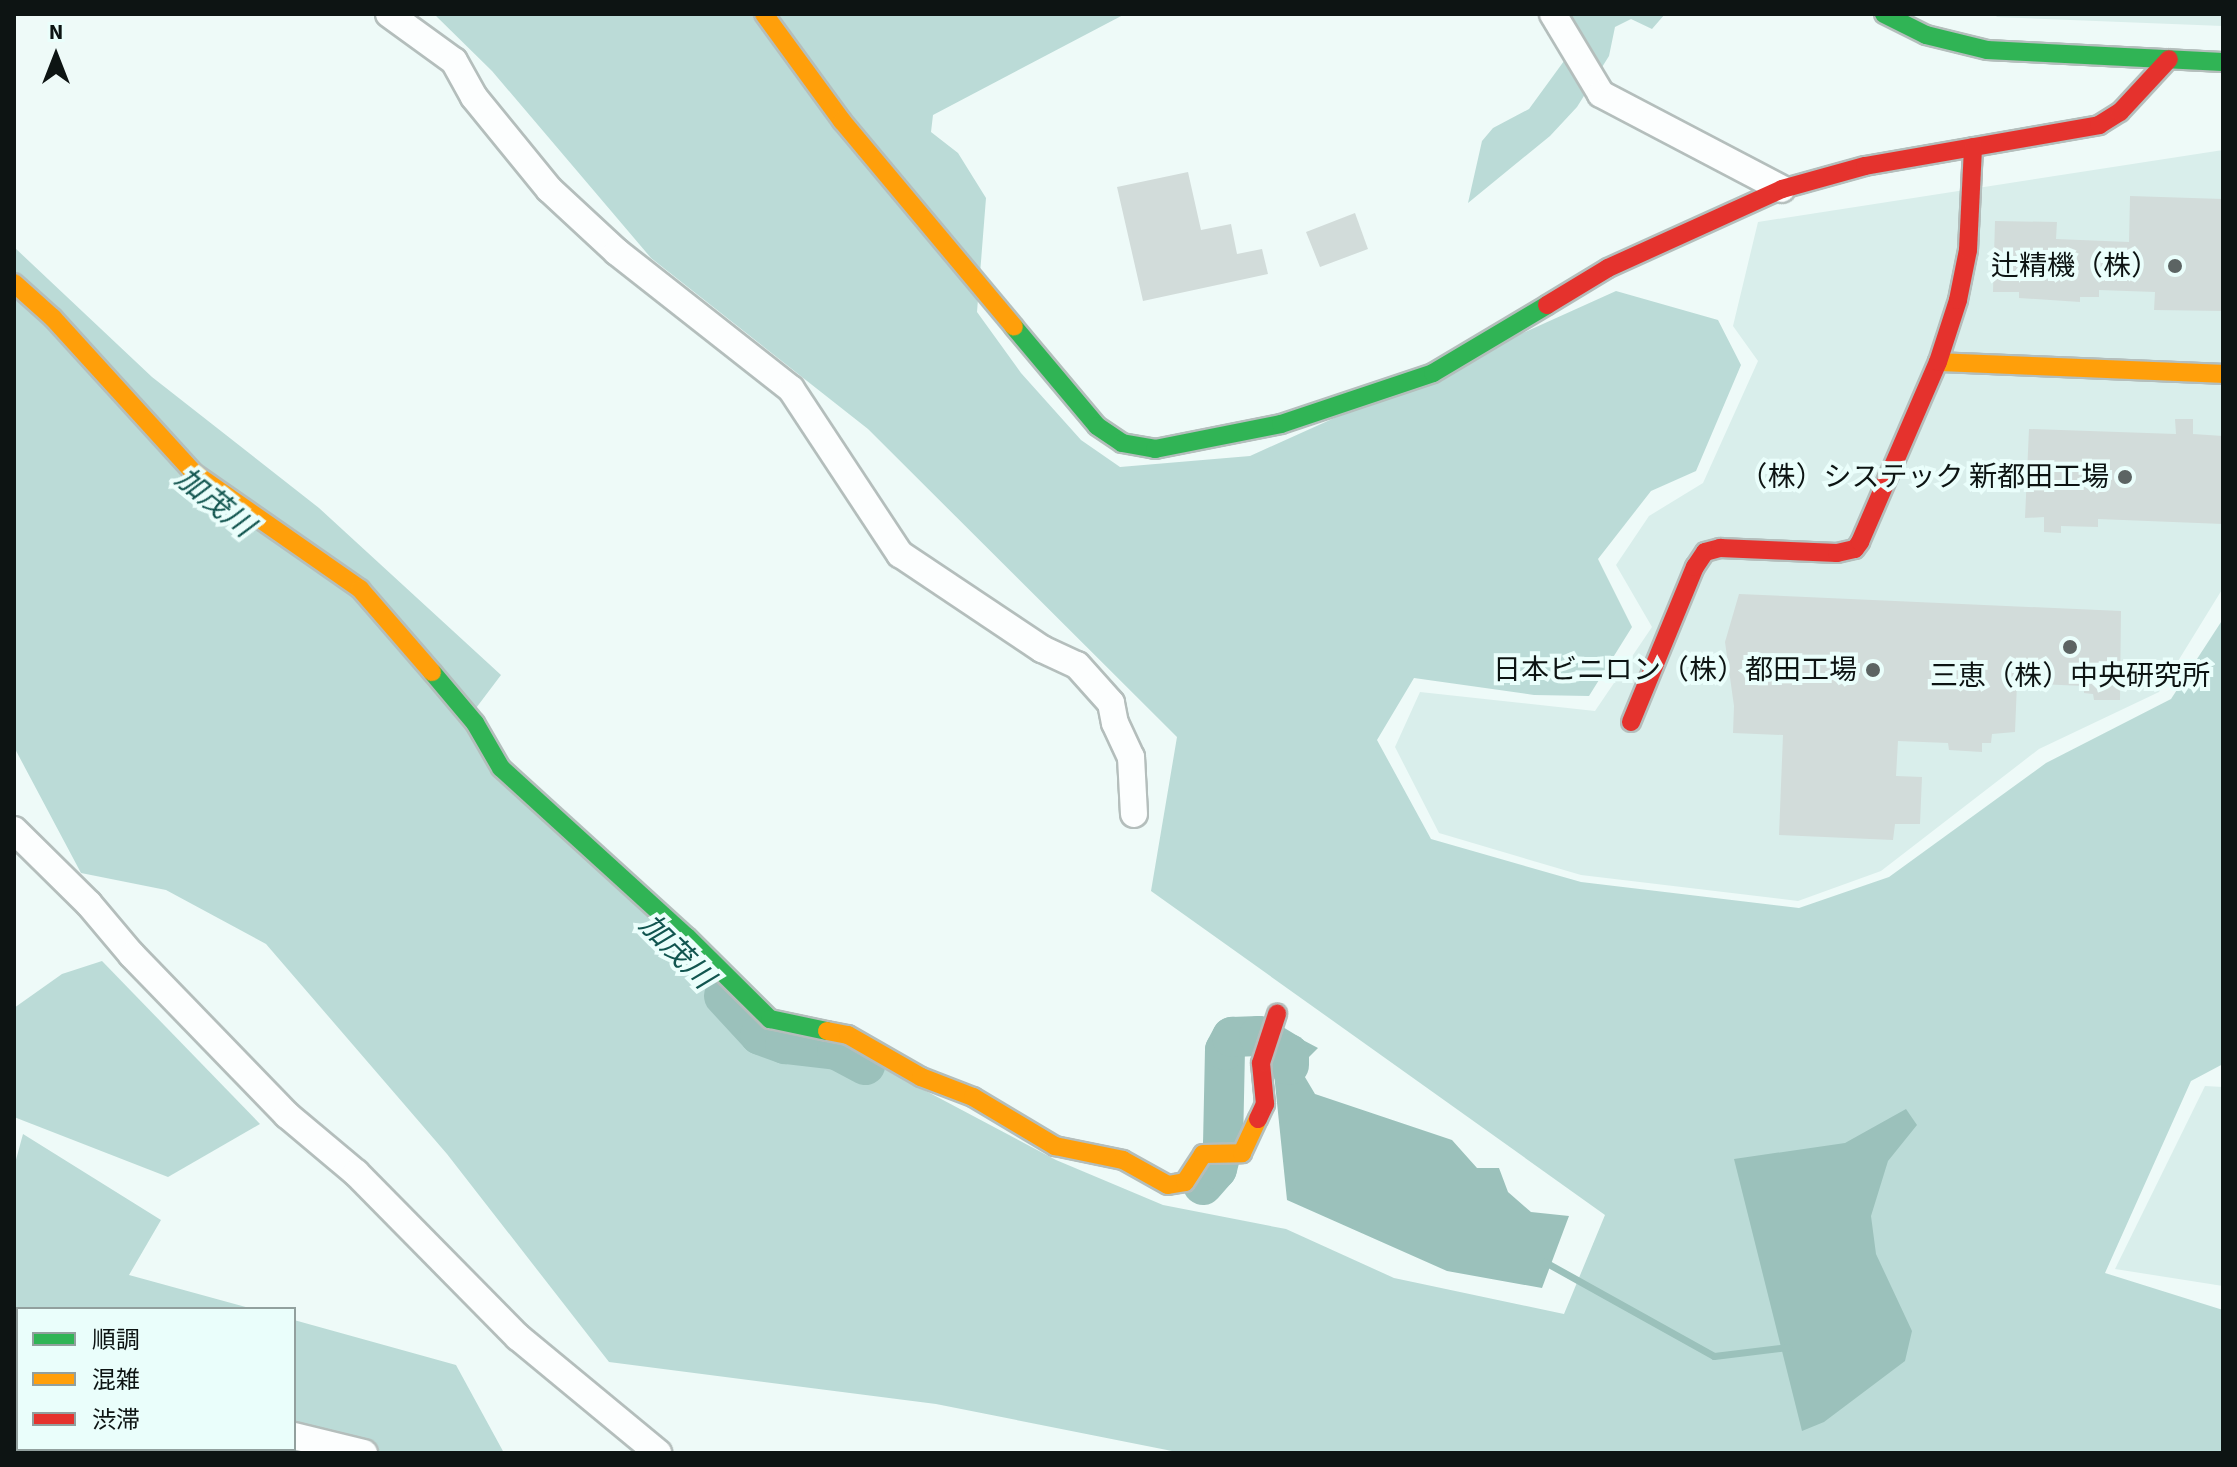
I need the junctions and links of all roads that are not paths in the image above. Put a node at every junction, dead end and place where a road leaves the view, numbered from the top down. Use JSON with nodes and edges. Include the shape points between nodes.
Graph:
{"nodes":[{"id":1,"x":389,"y":14,"type":"edge"},
{"id":2,"x":764,"y":14,"type":"edge"},
{"id":3,"x":1553,"y":14,"type":"edge"},
{"id":4,"x":1884,"y":14,"type":"edge"},
{"id":5,"x":2169,"y":59,"type":"junction"},
{"id":6,"x":2223,"y":62,"type":"edge"},
{"id":7,"x":1973,"y":147,"type":"junction"},
{"id":8,"x":1782,"y":189,"type":"junction"},
{"id":9,"x":14,"y":283,"type":"edge"},
{"id":10,"x":1938,"y":362,"type":"junction"},
{"id":11,"x":2223,"y":374,"type":"edge"},
{"id":12,"x":1631,"y":722,"type":"dead end"},
{"id":13,"x":1134,"y":814,"type":"dead end"},
{"id":14,"x":14,"y":830,"type":"edge"},
{"id":15,"x":1277,"y":1014,"type":"dead end"},
{"id":16,"x":296,"y":1436,"type":"edge"},
{"id":17,"x":364,"y":1453,"type":"edge"},
{"id":18,"x":658,"y":1453,"type":"edge"}],
"edges":[{"from":1,"to":13,"type":"street","via":[[454,61],[474,97],[549,189],[617,252],[791,389],[900,554],[1042,649],[1077,665],[1111,703],[1131,757]]},
{"from":2,"to":8,"type":"street","via":[[842,121],[1097,426],[1136,447],[1174,447],[1281,424],[1433,373],[1608,268]]},
{"from":3,"to":8,"type":"street","via":[[1601,94]]},
{"from":4,"to":5,"type":"street","via":[[1926,35],[1987,50]]},
{"from":5,"to":6,"type":"street"},
{"from":5,"to":7,"type":"street","via":[[2120,112],[2099,125]]},
{"from":7,"to":8,"type":"street","via":[[1865,166]]},
{"from":7,"to":10,"type":"street","via":[[1964,273]]},
{"from":9,"to":15,"type":"street","via":[[53,318],[194,473],[360,589],[475,723],[501,768],[770,1019],[848,1035],[921,1077],[973,1097],[1055,1146],[1123,1160],[1168,1185],[1185,1182],[1203,1154],[1242,1153],[1265,1104],[1261,1063]]},
{"from":10,"to":11,"type":"street"},
{"from":10,"to":12,"type":"street","via":[[1855,549],[1705,552]]},
{"from":14,"to":18,"type":"street","via":[[287,1115],[356,1173],[518,1337]]},
{"from":16,"to":17,"type":"street"}]}
